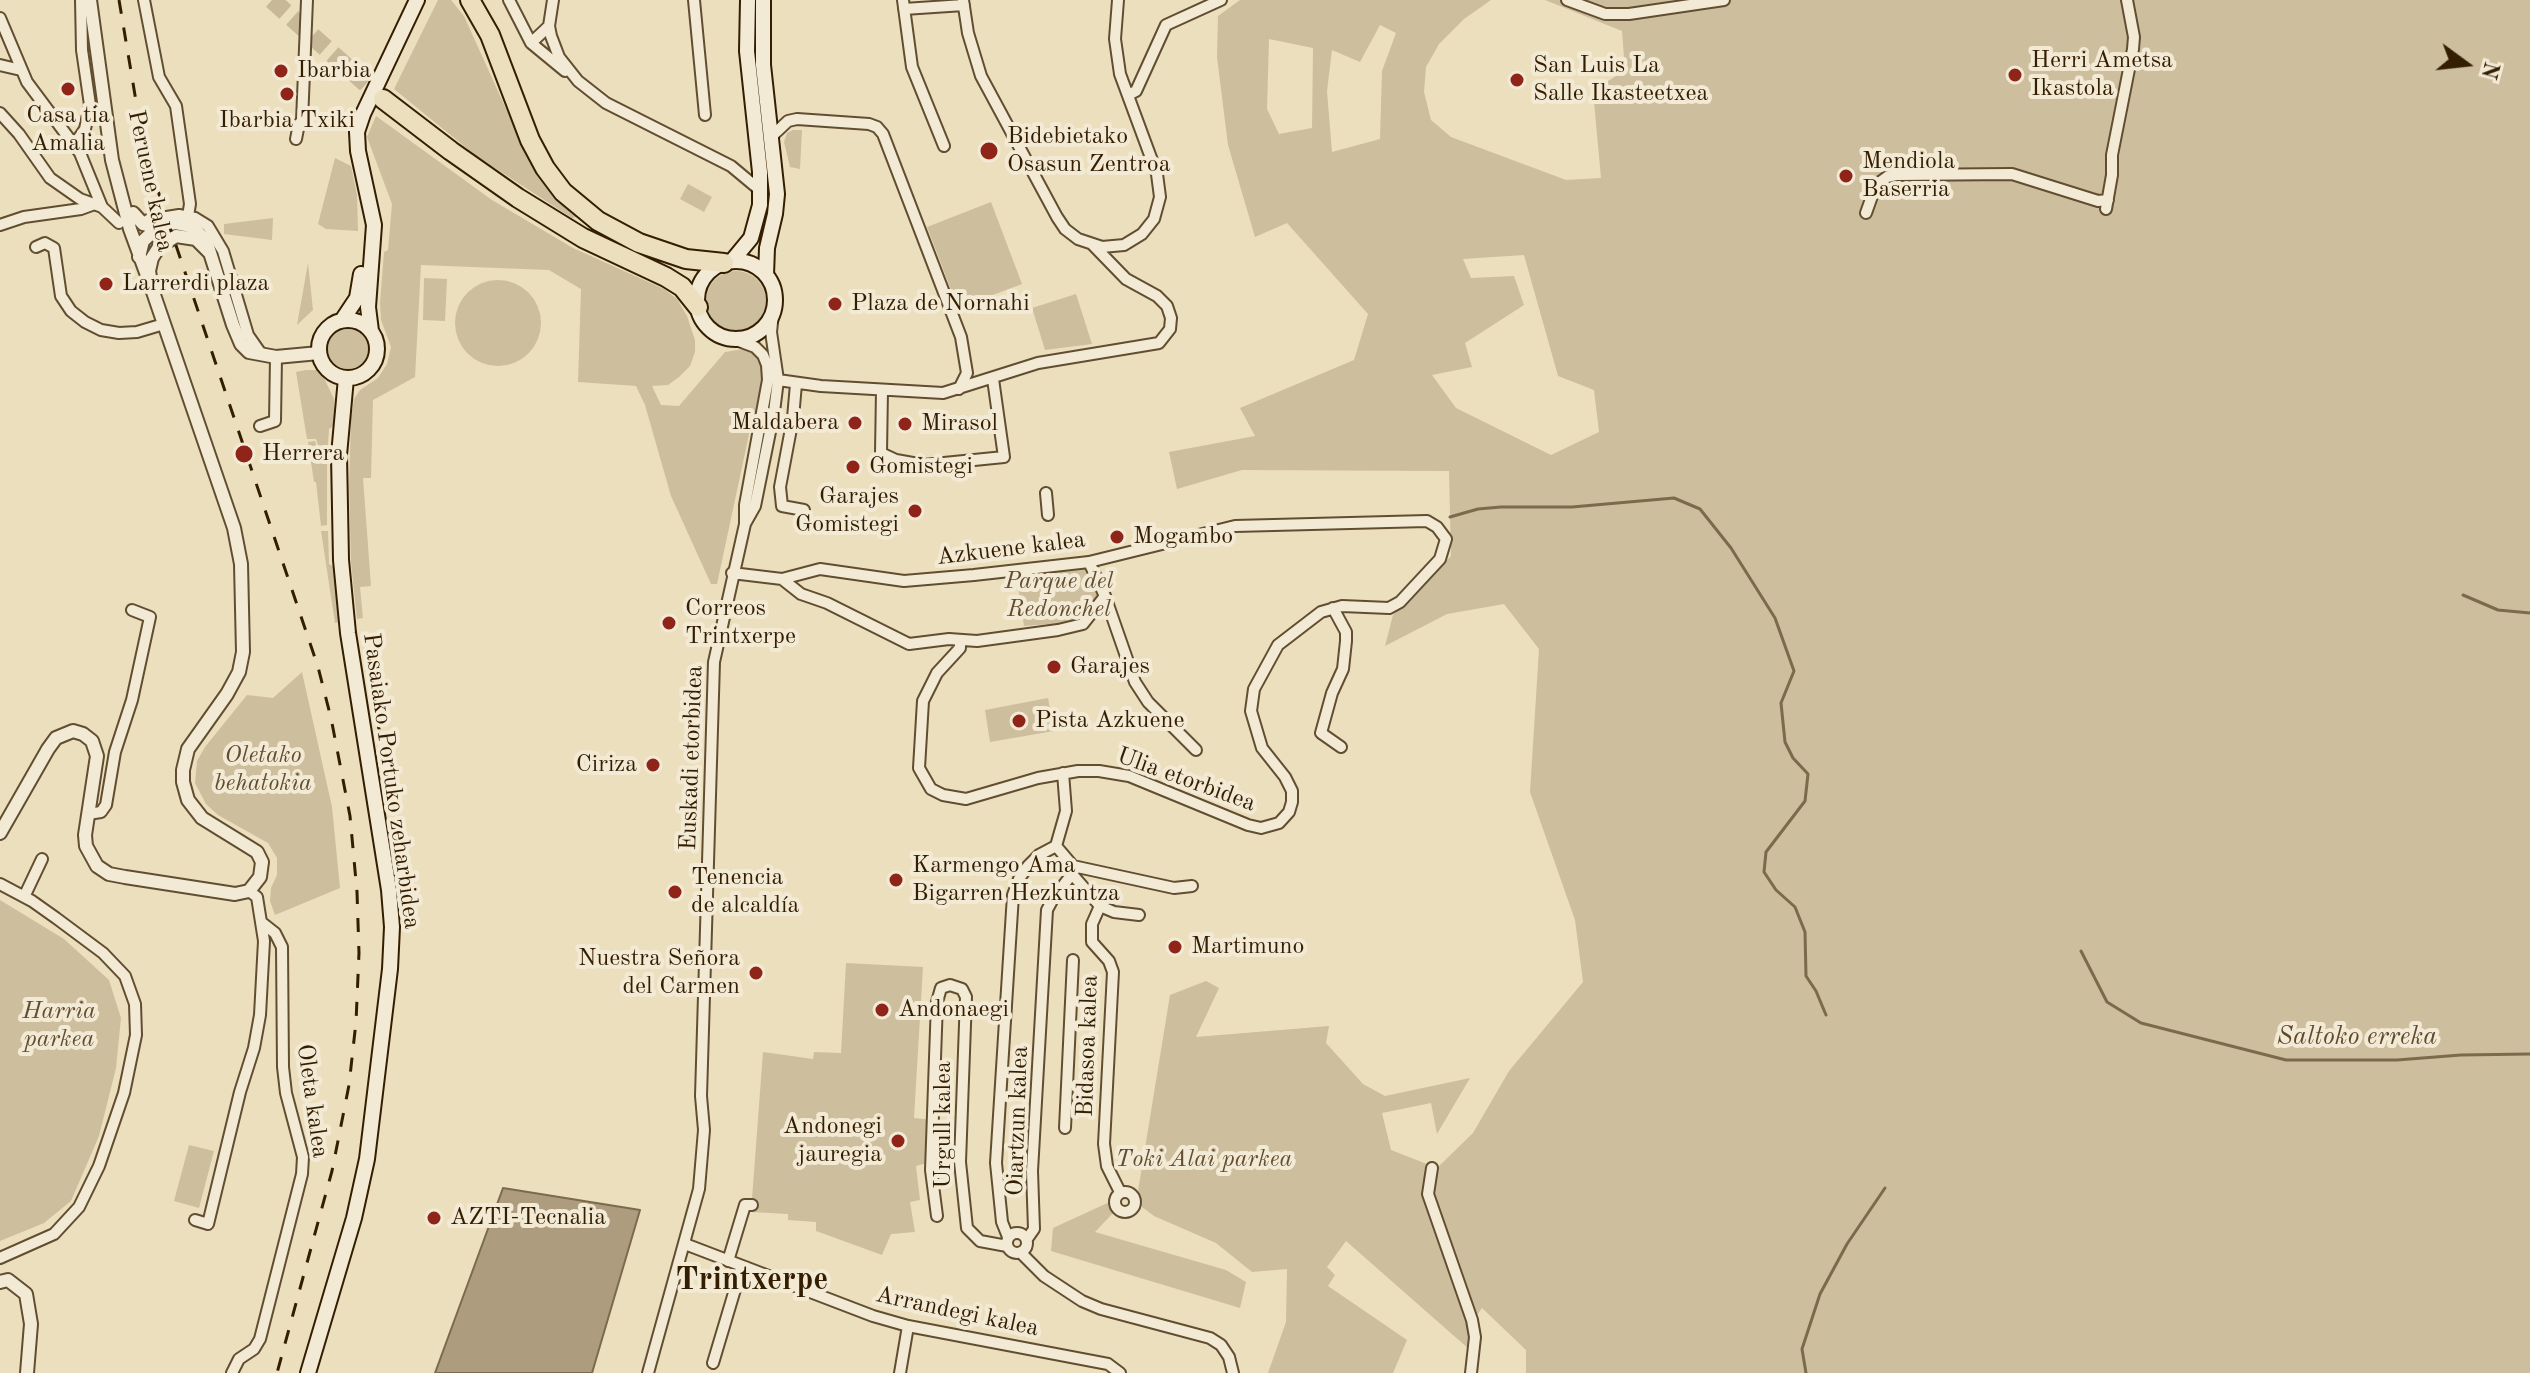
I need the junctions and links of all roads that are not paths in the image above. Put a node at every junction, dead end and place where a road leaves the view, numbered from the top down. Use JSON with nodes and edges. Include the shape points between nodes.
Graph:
{"nodes":[{"id":1,"x":81,"y":0,"type":"edge"},
{"id":2,"x":90,"y":0,"type":"edge"},
{"id":3,"x":98,"y":0,"type":"edge"},
{"id":4,"x":144,"y":0,"type":"edge"},
{"id":5,"x":307,"y":0,"type":"edge"},
{"id":6,"x":408,"y":0,"type":"edge"},
{"id":7,"x":417,"y":0,"type":"edge"},
{"id":8,"x":470,"y":0,"type":"edge"},
{"id":9,"x":509,"y":0,"type":"edge"},
{"id":10,"x":553,"y":0,"type":"edge"},
{"id":11,"x":694,"y":0,"type":"edge"},
{"id":12,"x":748,"y":0,"type":"edge"},
{"id":13,"x":763,"y":0,"type":"edge"},
{"id":14,"x":1118,"y":0,"type":"edge"},
{"id":15,"x":1221,"y":0,"type":"edge"},
{"id":16,"x":1567,"y":0,"type":"edge"},
{"id":17,"x":1724,"y":0,"type":"edge"},
{"id":18,"x":2127,"y":0,"type":"edge"},
{"id":19,"x":964,"y":3,"type":"edge"},
{"id":20,"x":904,"y":4,"type":"edge"},
{"id":21,"x":0,"y":18,"type":"edge"},
{"id":22,"x":549,"y":26,"type":"junction"},
{"id":23,"x":531,"y":43,"type":"junction"},
{"id":24,"x":0,"y":65,"type":"edge"},
{"id":25,"x":21,"y":70,"type":"junction"},
{"id":26,"x":578,"y":81,"type":"junction"},
{"id":27,"x":1128,"y":95,"type":"junction"},
{"id":28,"x":383,"y":99,"type":"tunnel mouth"},
{"id":29,"x":0,"y":113,"type":"edge"},
{"id":30,"x":705,"y":115,"type":"dead end"},
{"id":31,"x":771,"y":137,"type":"junction"},
{"id":32,"x":296,"y":139,"type":"dead end"},
{"id":33,"x":74,"y":145,"type":"junction"},
{"id":34,"x":944,"y":146,"type":"dead end"},
{"id":35,"x":119,"y":191,"type":"junction"},
{"id":36,"x":761,"y":191,"type":"junction"},
{"id":37,"x":97,"y":206,"type":"junction"},
{"id":38,"x":133,"y":213,"type":"junction"},
{"id":39,"x":1866,"y":213,"type":"dead end"},
{"id":40,"x":188,"y":216,"type":"junction"},
{"id":41,"x":115,"y":220,"type":"dead end"},
{"id":42,"x":153,"y":224,"type":"junction"},
{"id":43,"x":0,"y":225,"type":"edge"},
{"id":44,"x":143,"y":241,"type":"junction"},
{"id":45,"x":163,"y":242,"type":"junction"},
{"id":46,"x":1093,"y":245,"type":"junction"},
{"id":47,"x":36,"y":247,"type":"dead end"},
{"id":48,"x":210,"y":253,"type":"junction"},
{"id":49,"x":139,"y":258,"type":"junction"},
{"id":50,"x":728,"y":262,"type":"junction"},
{"id":51,"x":766,"y":275,"type":"junction"},
{"id":52,"x":149,"y":278,"type":"junction"},
{"id":53,"x":698,"y":307,"type":"junction"},
{"id":54,"x":773,"y":314,"type":"junction"},
{"id":55,"x":343,"y":319,"type":"junction"},
{"id":56,"x":164,"y":324,"type":"junction"},
{"id":57,"x":371,"y":331,"type":"junction"},
{"id":58,"x":736,"y":340,"type":"junction"},
{"id":59,"x":319,"y":353,"type":"junction"},
{"id":60,"x":262,"y":355,"type":"junction"},
{"id":61,"x":276,"y":357,"type":"junction"},
{"id":62,"x":346,"y":378,"type":"junction"},
{"id":63,"x":993,"y":379,"type":"junction"},
{"id":64,"x":778,"y":380,"type":"junction"},
{"id":65,"x":796,"y":384,"type":"junction"},
{"id":66,"x":959,"y":389,"type":"junction"},
{"id":67,"x":882,"y":390,"type":"junction"},
{"id":68,"x":260,"y":426,"type":"dead end"},
{"id":69,"x":1046,"y":493,"type":"dead end"},
{"id":70,"x":804,"y":510,"type":"dead end"},
{"id":71,"x":1048,"y":515,"type":"dead end"},
{"id":72,"x":745,"y":524,"type":"junction"},
{"id":73,"x":1089,"y":562,"type":"junction"},
{"id":74,"x":809,"y":570,"type":"junction"},
{"id":75,"x":732,"y":573,"type":"junction"},
{"id":76,"x":782,"y":579,"type":"junction"},
{"id":77,"x":801,"y":594,"type":"junction"},
{"id":78,"x":1105,"y":596,"type":"junction"},
{"id":79,"x":1333,"y":608,"type":"junction"},
{"id":80,"x":132,"y":610,"type":"dead end"},
{"id":81,"x":960,"y":640,"type":"junction"},
{"id":82,"x":1341,"y":747,"type":"dead end"},
{"id":83,"x":1196,"y":750,"type":"dead end"},
{"id":84,"x":1063,"y":773,"type":"junction"},
{"id":85,"x":88,"y":814,"type":"junction"},
{"id":86,"x":0,"y":833,"type":"edge"},
{"id":87,"x":1056,"y":846,"type":"junction"},
{"id":88,"x":42,"y":859,"type":"dead end"},
{"id":89,"x":1072,"y":869,"type":"junction"},
{"id":90,"x":0,"y":884,"type":"edge"},
{"id":91,"x":1192,"y":886,"type":"dead end"},
{"id":92,"x":249,"y":891,"type":"junction"},
{"id":93,"x":24,"y":897,"type":"junction"},
{"id":94,"x":1100,"y":906,"type":"junction"},
{"id":95,"x":1139,"y":915,"type":"dead end"},
{"id":96,"x":261,"y":922,"type":"junction"},
{"id":97,"x":1073,"y":960,"type":"dead end"},
{"id":98,"x":1065,"y":1128,"type":"dead end"},
{"id":99,"x":1432,"y":1168,"type":"dead end"},
{"id":100,"x":1120,"y":1192,"type":"dead end"},
{"id":101,"x":752,"y":1205,"type":"dead end"},
{"id":102,"x":937,"y":1216,"type":"dead end"},
{"id":103,"x":195,"y":1220,"type":"dead end"},
{"id":104,"x":1008,"y":1242,"type":"junction"},
{"id":105,"x":685,"y":1244,"type":"junction"},
{"id":106,"x":1025,"y":1245,"type":"junction"},
{"id":107,"x":0,"y":1258,"type":"edge"},
{"id":108,"x":728,"y":1261,"type":"junction"},
{"id":109,"x":742,"y":1266,"type":"junction"},
{"id":110,"x":0,"y":1282,"type":"edge"},
{"id":111,"x":908,"y":1326,"type":"junction"},
{"id":112,"x":713,"y":1363,"type":"dead end"},
{"id":113,"x":27,"y":1373,"type":"edge"},
{"id":114,"x":232,"y":1373,"type":"edge"},
{"id":115,"x":308,"y":1373,"type":"edge"},
{"id":116,"x":648,"y":1373,"type":"edge"},
{"id":117,"x":900,"y":1373,"type":"edge"},
{"id":118,"x":1120,"y":1373,"type":"edge"},
{"id":119,"x":1233,"y":1373,"type":"edge"},
{"id":120,"x":1471,"y":1373,"type":"edge"}],
"edges":[{"from":1,"to":33,"type":"street","via":[[90,105],[85,129]]},
{"from":2,"to":35,"type":"street","name":"Peruene kalea"},
{"from":3,"to":38,"type":"street","name":"Peruene kalea","via":[[116,141]]},
{"from":4,"to":40,"type":"street","via":[[159,77],[176,106]]},
{"from":5,"to":32,"type":"street","via":[[302,121]]},
{"from":6,"to":55,"type":"main road","via":[[350,131],[364,236],[360,290]]},
{"from":7,"to":57,"type":"main road","via":[[357,132],[374,225]]},
{"from":8,"to":50,"type":"highway","via":[[490,35],[530,140],[563,192],[598,221],[639,243],[686,259]]},
{"from":9,"to":23,"type":"street"},
{"from":10,"to":22,"type":"street"},
{"from":11,"to":30,"type":"street"},
{"from":12,"to":36,"type":"main road","via":[[747,51]]},
{"from":13,"to":31,"type":"main road"},
{"from":14,"to":27,"type":"street","via":[[1115,39]]},
{"from":15,"to":27,"type":"street","via":[[1166,25],[1136,91]]},
{"from":16,"to":17,"type":"street","via":[[1605,14]]},
{"from":18,"to":39,"type":"street","via":[[2133,49],[2107,205],[2012,174],[1896,175],[1876,185]]},
{"from":19,"to":20,"type":"street"},
{"from":19,"to":46,"type":"street","via":[[971,47],[985,84],[1057,217],[1071,234]]},
{"from":20,"to":34,"type":"street","via":[[912,67]]},
{"from":21,"to":25,"type":"street"},
{"from":22,"to":23,"type":"street"},
{"from":22,"to":26,"type":"street","via":[[559,57]]},
{"from":23,"to":26,"type":"street"},
{"from":24,"to":25,"type":"street"},
{"from":25,"to":33,"type":"street"},
{"from":26,"to":36,"type":"street","via":[[606,103],[731,166]]},
{"from":27,"to":46,"type":"street","via":[[1160,185],[1158,208],[1149,227],[1132,240],[1113,247]]},
{"from":28,"to":53,"type":"highway","via":[[518,198],[583,238],[666,277]]},
{"from":29,"to":37,"type":"street","via":[[50,178]]},
{"from":31,"to":51,"type":"main road","via":[[777,194]]},
{"from":31,"to":66,"type":"street","via":[[797,119],[869,124],[883,134],[961,337],[967,373]]},
{"from":33,"to":37,"type":"street","via":[[86,165]]},
{"from":35,"to":44,"type":"street"},
{"from":35,"to":49,"type":"street","name":"Peruene kalea"},
{"from":36,"to":50,"type":"main road","via":[[755,229]]},
{"from":37,"to":41,"type":"street"},
{"from":37,"to":43,"type":"street"},
{"from":38,"to":42,"type":"street","via":[[143,224]]},
{"from":38,"to":44,"type":"street","name":"Peruene kalea"},
{"from":40,"to":42,"type":"street","via":[[171,215]]},
{"from":40,"to":60,"type":"street","via":[[216,237],[248,335]]},
{"from":42,"to":44,"type":"street"},
{"from":42,"to":48,"type":"street","via":[[191,226],[202,234]]},
{"from":44,"to":45,"type":"street"},
{"from":44,"to":49,"type":"street"},
{"from":44,"to":52,"type":"street","name":"Peruene kalea"},
{"from":45,"to":48,"type":"street","via":[[190,237]]},
{"from":45,"to":52,"type":"street","via":[[152,258]]},
{"from":46,"to":63,"type":"street","via":[[1126,279],[1167,306],[1171,318],[1166,337],[1150,346],[1038,363]]},
{"from":47,"to":56,"type":"street","via":[[45,243],[54,248],[61,296],[85,322],[119,333]]},
{"from":48,"to":60,"type":"street","via":[[241,344]]},
{"from":49,"to":52,"type":"street","name":"Peruene kalea"},
{"from":50,"to":51,"type":"main road","via":[[747,263]]},
{"from":50,"to":53,"type":"main road","via":[[706,276]]},
{"from":51,"to":54,"type":"main road","via":[[775,292]]},
{"from":52,"to":56,"type":"street"},
{"from":53,"to":58,"type":"main road","via":[[712,331]]},
{"from":54,"to":58,"type":"main road","via":[[759,332]]},
{"from":54,"to":64,"type":"street","name":"Euskadi etorbidea"},
{"from":55,"to":57,"type":"main road","via":[[359,321]]},
{"from":55,"to":59,"type":"main road","via":[[324,331]]},
{"from":56,"to":92,"type":"street","via":[[234,528],[241,564],[239,672],[188,749],[183,782],[202,818],[257,852],[262,870]]},
{"from":57,"to":62,"type":"main road","via":[[377,346],[374,363],[362,375]]},
{"from":58,"to":72,"type":"street","name":"Euskadi etorbidea","via":[[763,355],[768,380]]},
{"from":59,"to":61,"type":"street"},
{"from":59,"to":62,"type":"main road","via":[[325,368]]},
{"from":60,"to":61,"type":"street"},
{"from":61,"to":68,"type":"street","via":[[275,421]]},
{"from":62,"to":115,"type":"main road","name":"Pasaiako Portuko zeharbidea","via":[[339,455],[341,560],[389,890],[391,955],[367,1159]]},
{"from":63,"to":66,"type":"street"},
{"from":63,"to":67,"type":"street","via":[[1004,457],[924,465],[881,453]]},
{"from":64,"to":65,"type":"street"},
{"from":64,"to":72,"type":"street","name":"Euskadi etorbidea","via":[[755,506]]},
{"from":65,"to":67,"type":"street"},
{"from":65,"to":70,"type":"street","via":[[780,487],[782,506]]},
{"from":66,"to":67,"type":"street","via":[[927,394]]},
{"from":69,"to":71,"type":"street"},
{"from":72,"to":75,"type":"street","name":"Euskadi etorbidea"},
{"from":73,"to":74,"type":"street","name":"Azkuene kalea","via":[[904,581]]},
{"from":73,"to":78,"type":"street"},
{"from":73,"to":79,"type":"street","name":"Azkuene kalea","via":[[1235,526],[1427,521],[1446,539],[1440,559],[1400,602],[1389,608]]},
{"from":74,"to":76,"type":"street","name":"Azkuene kalea"},
{"from":74,"to":77,"type":"street","via":[[799,580]]},
{"from":75,"to":76,"type":"street"},
{"from":75,"to":105,"type":"street","name":"Euskadi etorbidea","via":[[714,662],[704,1130],[699,1189]]},
{"from":76,"to":77,"type":"street"},
{"from":77,"to":81,"type":"street","via":[[909,644]]},
{"from":78,"to":81,"type":"street","via":[[1083,624]]},
{"from":78,"to":83,"type":"street","via":[[1135,682]]},
{"from":79,"to":82,"type":"street","via":[[1346,632],[1343,669],[1321,733]]},
{"from":79,"to":84,"type":"street","name":"Ulia etorbidea","via":[[1278,645],[1254,689],[1254,727],[1292,791],[1289,812],[1279,823],[1248,825],[1129,776]]},
{"from":80,"to":85,"type":"street","via":[[150,617],[106,805],[101,812]]},
{"from":81,"to":84,"type":"street","name":"Ulia etorbidea","via":[[960,648],[937,673],[923,701],[918,755],[924,780],[943,795],[966,799]]},
{"from":84,"to":87,"type":"street","via":[[1066,811]]},
{"from":85,"to":86,"type":"street","via":[[95,747],[83,734],[67,732],[48,749]]},
{"from":85,"to":92,"type":"street","via":[[86,846],[97,866],[109,874],[226,894]]},
{"from":87,"to":89,"type":"street"},
{"from":87,"to":104,"type":"street","via":[[1028,866],[1013,895],[996,1163]]},
{"from":88,"to":93,"type":"street"},
{"from":89,"to":91,"type":"street","via":[[1174,888]]},
{"from":89,"to":94,"type":"street"},
{"from":89,"to":106,"type":"street","name":"Oiartzun kalea","via":[[1047,910],[1032,1171],[1034,1229]]},
{"from":90,"to":93,"type":"street"},
{"from":92,"to":96,"type":"street","name":"Oleta kalea","via":[[257,897]]},
{"from":93,"to":107,"type":"street","via":[[103,953],[125,976],[135,1004],[136,1035],[124,1093],[79,1207],[54,1234]]},
{"from":94,"to":95,"type":"street"},
{"from":94,"to":100,"type":"street","name":"Bidasoa kalea","via":[[1092,942],[1113,972],[1104,1144],[1107,1166]]},
{"from":96,"to":103,"type":"street","name":"Oleta kalea","via":[[263,985],[254,1048],[208,1224]]},
{"from":96,"to":114,"type":"street","name":"Oleta kalea","via":[[282,947],[283,1067],[303,1157],[260,1339]]},
{"from":97,"to":98,"type":"street"},
{"from":99,"to":120,"type":"street","via":[[1428,1194],[1475,1337]]},
{"from":101,"to":108,"type":"street","via":[[745,1205]]},
{"from":102,"to":104,"type":"street","name":"Urgull kalea","via":[[931,1170],[937,1002],[941,988],[950,985],[966,997],[960,1162],[967,1228],[980,1241]]},
{"from":104,"to":106,"type":"street","via":[[1013,1252]]},
{"from":104,"to":106,"type":"street","via":[[1018,1232]]},
{"from":105,"to":108,"type":"street","name":"Arrandegi kalea"},
{"from":105,"to":116,"type":"street","name":"Euskadi etorbidea"},
{"from":106,"to":119,"type":"street","via":[[1044,1276],[1082,1301],[1210,1338],[1229,1357]]},
{"from":108,"to":109,"type":"street","name":"Arrandegi kalea"},
{"from":109,"to":111,"type":"street","name":"Arrandegi kalea"},
{"from":109,"to":112,"type":"street"},
{"from":110,"to":113,"type":"street","via":[[8,1280],[26,1294],[31,1324]]},
{"from":111,"to":117,"type":"street"},
{"from":111,"to":118,"type":"street","name":"Arrandegi kalea","via":[[1108,1364]]}]}
